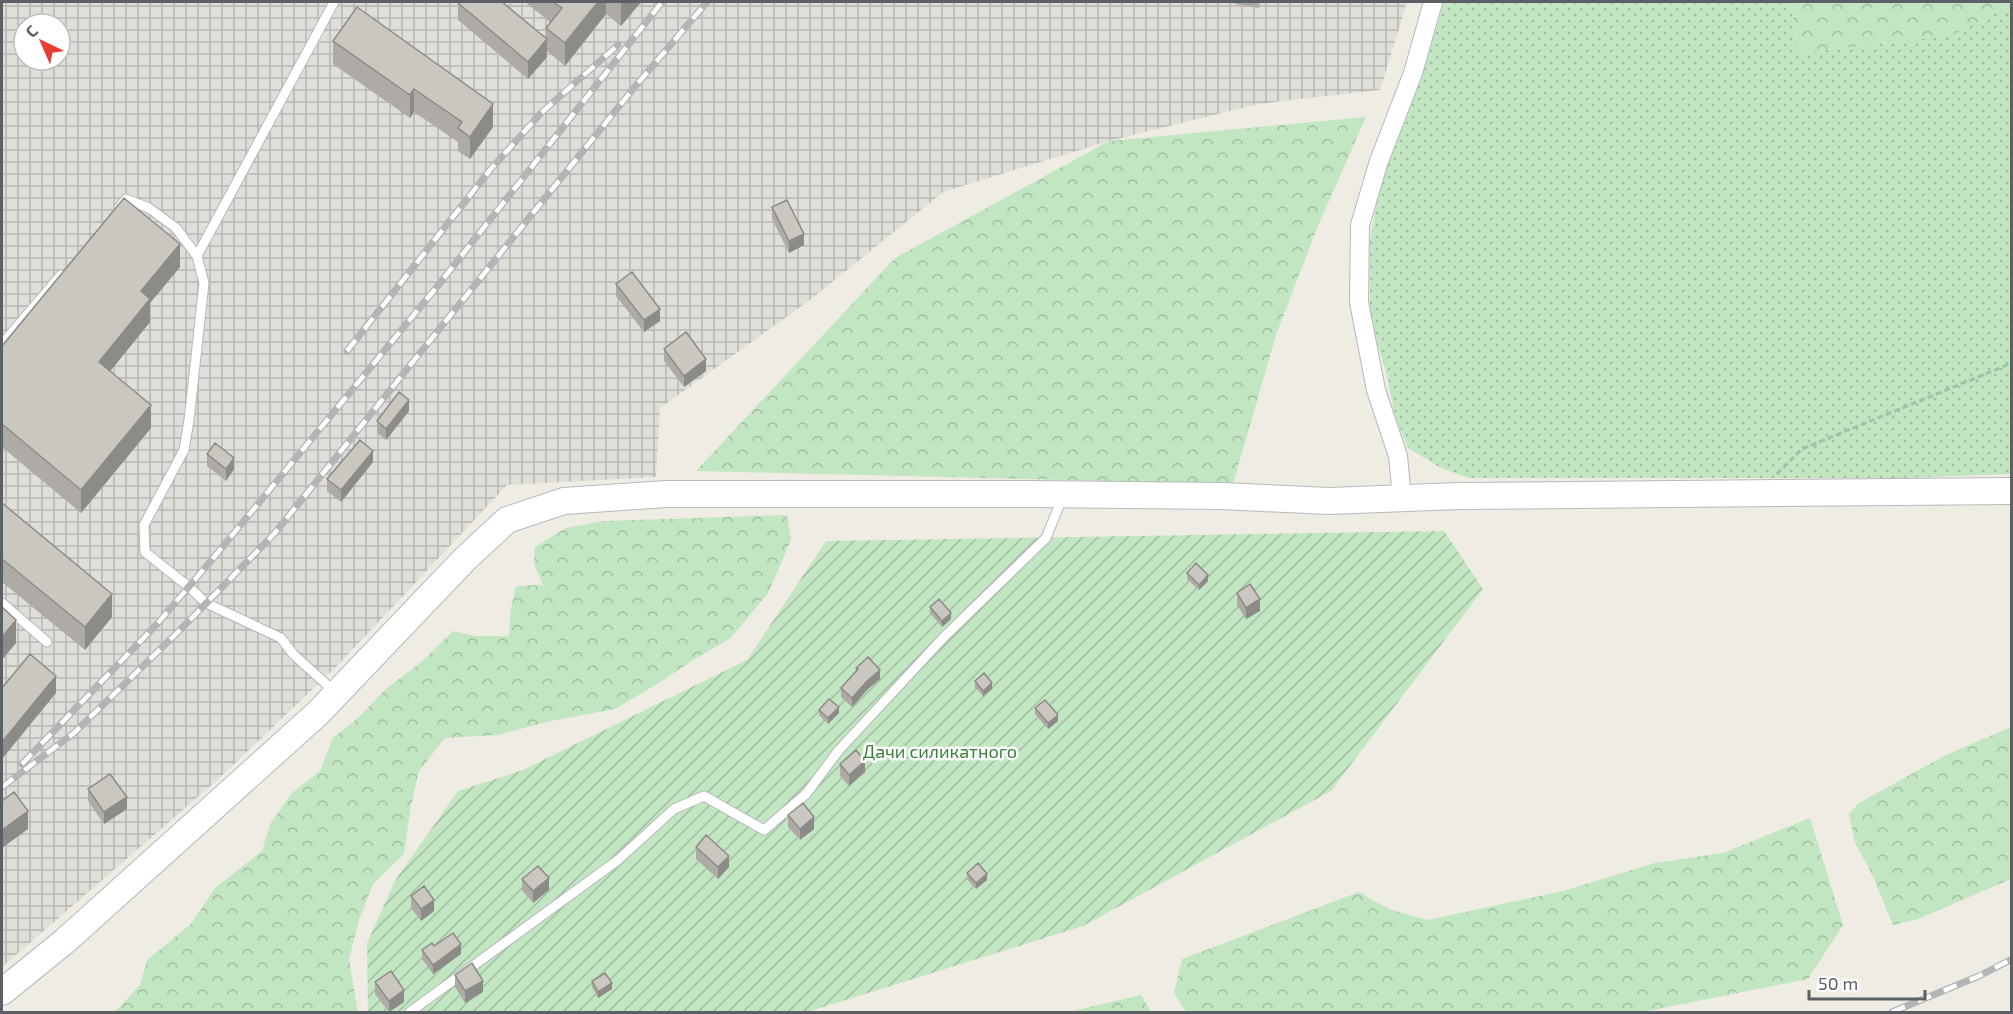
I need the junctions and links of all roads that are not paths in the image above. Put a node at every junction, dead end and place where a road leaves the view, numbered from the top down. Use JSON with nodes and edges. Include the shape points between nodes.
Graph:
{"nodes":[{"id":1,"x":334,"y":2,"type":"edge"},
{"id":2,"x":1432,"y":2,"type":"edge"},
{"id":3,"x":111,"y":217,"type":"edge"},
{"id":4,"x":197,"y":256,"type":"junction"},
{"id":5,"x":64,"y":271,"type":"edge"},
{"id":6,"x":2,"y":344,"type":"edge"},
{"id":7,"x":2012,"y":490,"type":"edge"},
{"id":8,"x":1064,"y":494,"type":"junction"},
{"id":9,"x":1402,"y":498,"type":"junction"},
{"id":10,"x":2,"y":603,"type":"edge"},
{"id":11,"x":47,"y":642,"type":"dead end"},
{"id":12,"x":337,"y":694,"type":"junction"},
{"id":13,"x":2,"y":992,"type":"edge"},
{"id":14,"x":410,"y":1012,"type":"edge"}],
"edges":[{"from":1,"to":4,"type":"lane"},
{"from":2,"to":9,"type":"street","via":[[1413,73],[1359,225],[1359,302],[1376,390],[1398,456]]},
{"from":3,"to":4,"type":"lane","via":[[126,199],[149,208],[176,228]]},
{"from":4,"to":12,"type":"lane","via":[[204,283],[186,440],[144,525],[145,552],[206,603],[281,638]]},
{"from":5,"to":6,"type":"lane"},
{"from":7,"to":9,"type":"street"},
{"from":8,"to":9,"type":"street","via":[[1329,501]]},
{"from":8,"to":12,"type":"street","via":[[666,494],[564,501],[507,520]]},
{"from":8,"to":14,"type":"lane","via":[[1046,538],[944,637],[840,750],[806,794],[764,830],[704,796],[674,809],[618,860]]},
{"from":10,"to":11,"type":"lane"},
{"from":12,"to":13,"type":"street","via":[[65,941]]}]}
